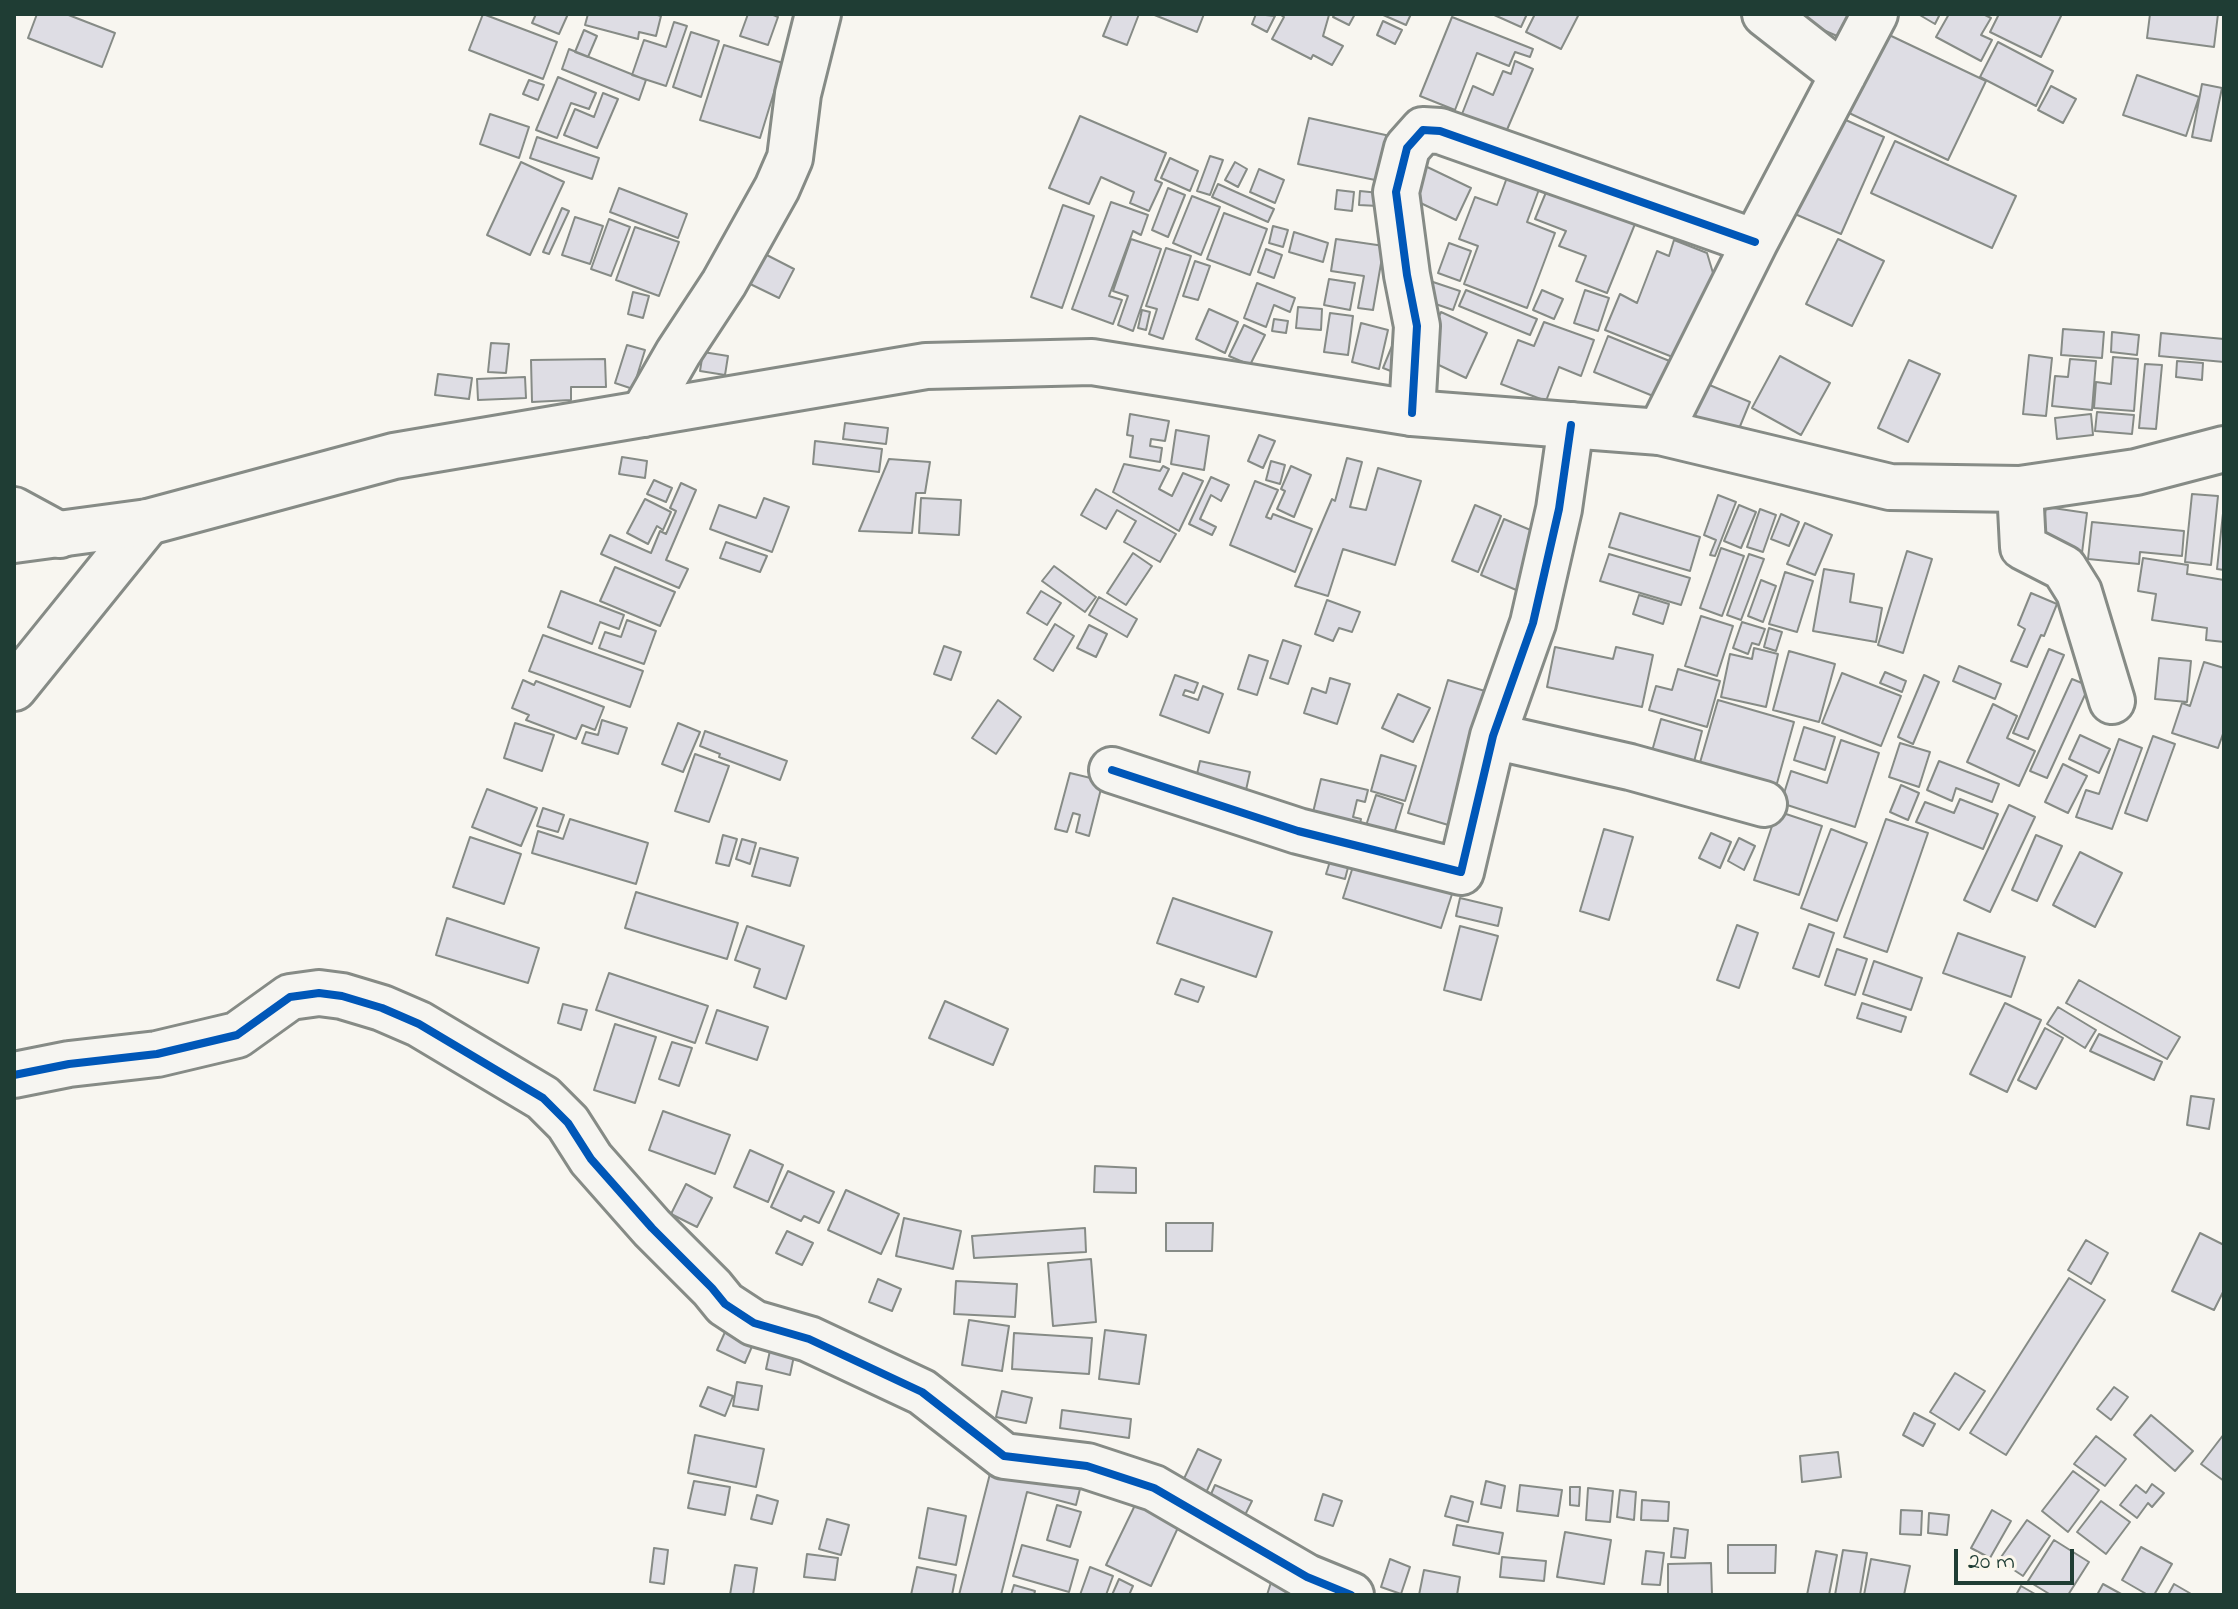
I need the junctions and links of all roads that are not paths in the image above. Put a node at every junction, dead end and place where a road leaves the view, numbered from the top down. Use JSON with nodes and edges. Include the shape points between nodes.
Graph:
{"nodes":[{"id":1,"x":818,"y":14,"type":"edge"},
{"id":2,"x":1765,"y":14,"type":"edge"},
{"id":3,"x":1875,"y":14,"type":"edge"},
{"id":4,"x":1843,"y":75,"type":"junction"},
{"id":5,"x":1755,"y":242,"type":"junction"},
{"id":6,"x":1412,"y":413,"type":"junction"},
{"id":7,"x":643,"y":414,"type":"junction"},
{"id":8,"x":1571,"y":425,"type":"junction"},
{"id":9,"x":1660,"y":432,"type":"junction"},
{"id":10,"x":2224,"y":449,"type":"edge"},
{"id":11,"x":2020,"y":489,"type":"junction"},
{"id":12,"x":14,"y":510,"type":"edge"},
{"id":13,"x":148,"y":522,"type":"junction"},
{"id":14,"x":60,"y":535,"type":"junction"},
{"id":15,"x":14,"y":540,"type":"edge"},
{"id":16,"x":14,"y":688,"type":"edge"},
{"id":17,"x":2112,"y":701,"type":"dead end"},
{"id":18,"x":1493,"y":736,"type":"junction"},
{"id":19,"x":1112,"y":770,"type":"dead end"},
{"id":20,"x":1764,"y":804,"type":"dead end"},
{"id":21,"x":14,"y":1075,"type":"edge"},
{"id":22,"x":1351,"y":1595,"type":"edge"}],
"edges":[{"from":1,"to":7,"type":"street","via":[[798,94],[790,158],[777,188]]},
{"from":2,"to":4,"type":"street"},
{"from":3,"to":4,"type":"street"},
{"from":4,"to":5,"type":"street"},
{"from":5,"to":6,"type":"street","via":[[1440,131],[1423,130],[1407,148],[1396,192],[1417,326]]},
{"from":5,"to":9,"type":"street"},
{"from":6,"to":7,"type":"street","via":[[1092,362],[926,366]]},
{"from":6,"to":8,"type":"street"},
{"from":7,"to":13,"type":"street","via":[[394,456]]},
{"from":8,"to":9,"type":"street"},
{"from":8,"to":18,"type":"street","via":[[1559,509],[1533,623]]},
{"from":9,"to":11,"type":"street","via":[[1890,487]]},
{"from":10,"to":11,"type":"street","via":[[2136,472]]},
{"from":11,"to":17,"type":"street","via":[[2023,547],[2064,568],[2079,592]]},
{"from":12,"to":14,"type":"street"},
{"from":13,"to":14,"type":"street"},
{"from":13,"to":16,"type":"street"},
{"from":14,"to":15,"type":"street"},
{"from":18,"to":19,"type":"street","via":[[1461,872],[1298,831]]},
{"from":18,"to":20,"type":"street"},
{"from":21,"to":22,"type":"street","via":[[157,1054],[237,1035],[290,997],[319,993],[382,1008],[419,1024],[543,1098],[652,1228],[725,1304],[754,1323],[809,1339],[922,1392],[1004,1456],[1087,1466],[1154,1488],[1307,1577]]}]}
